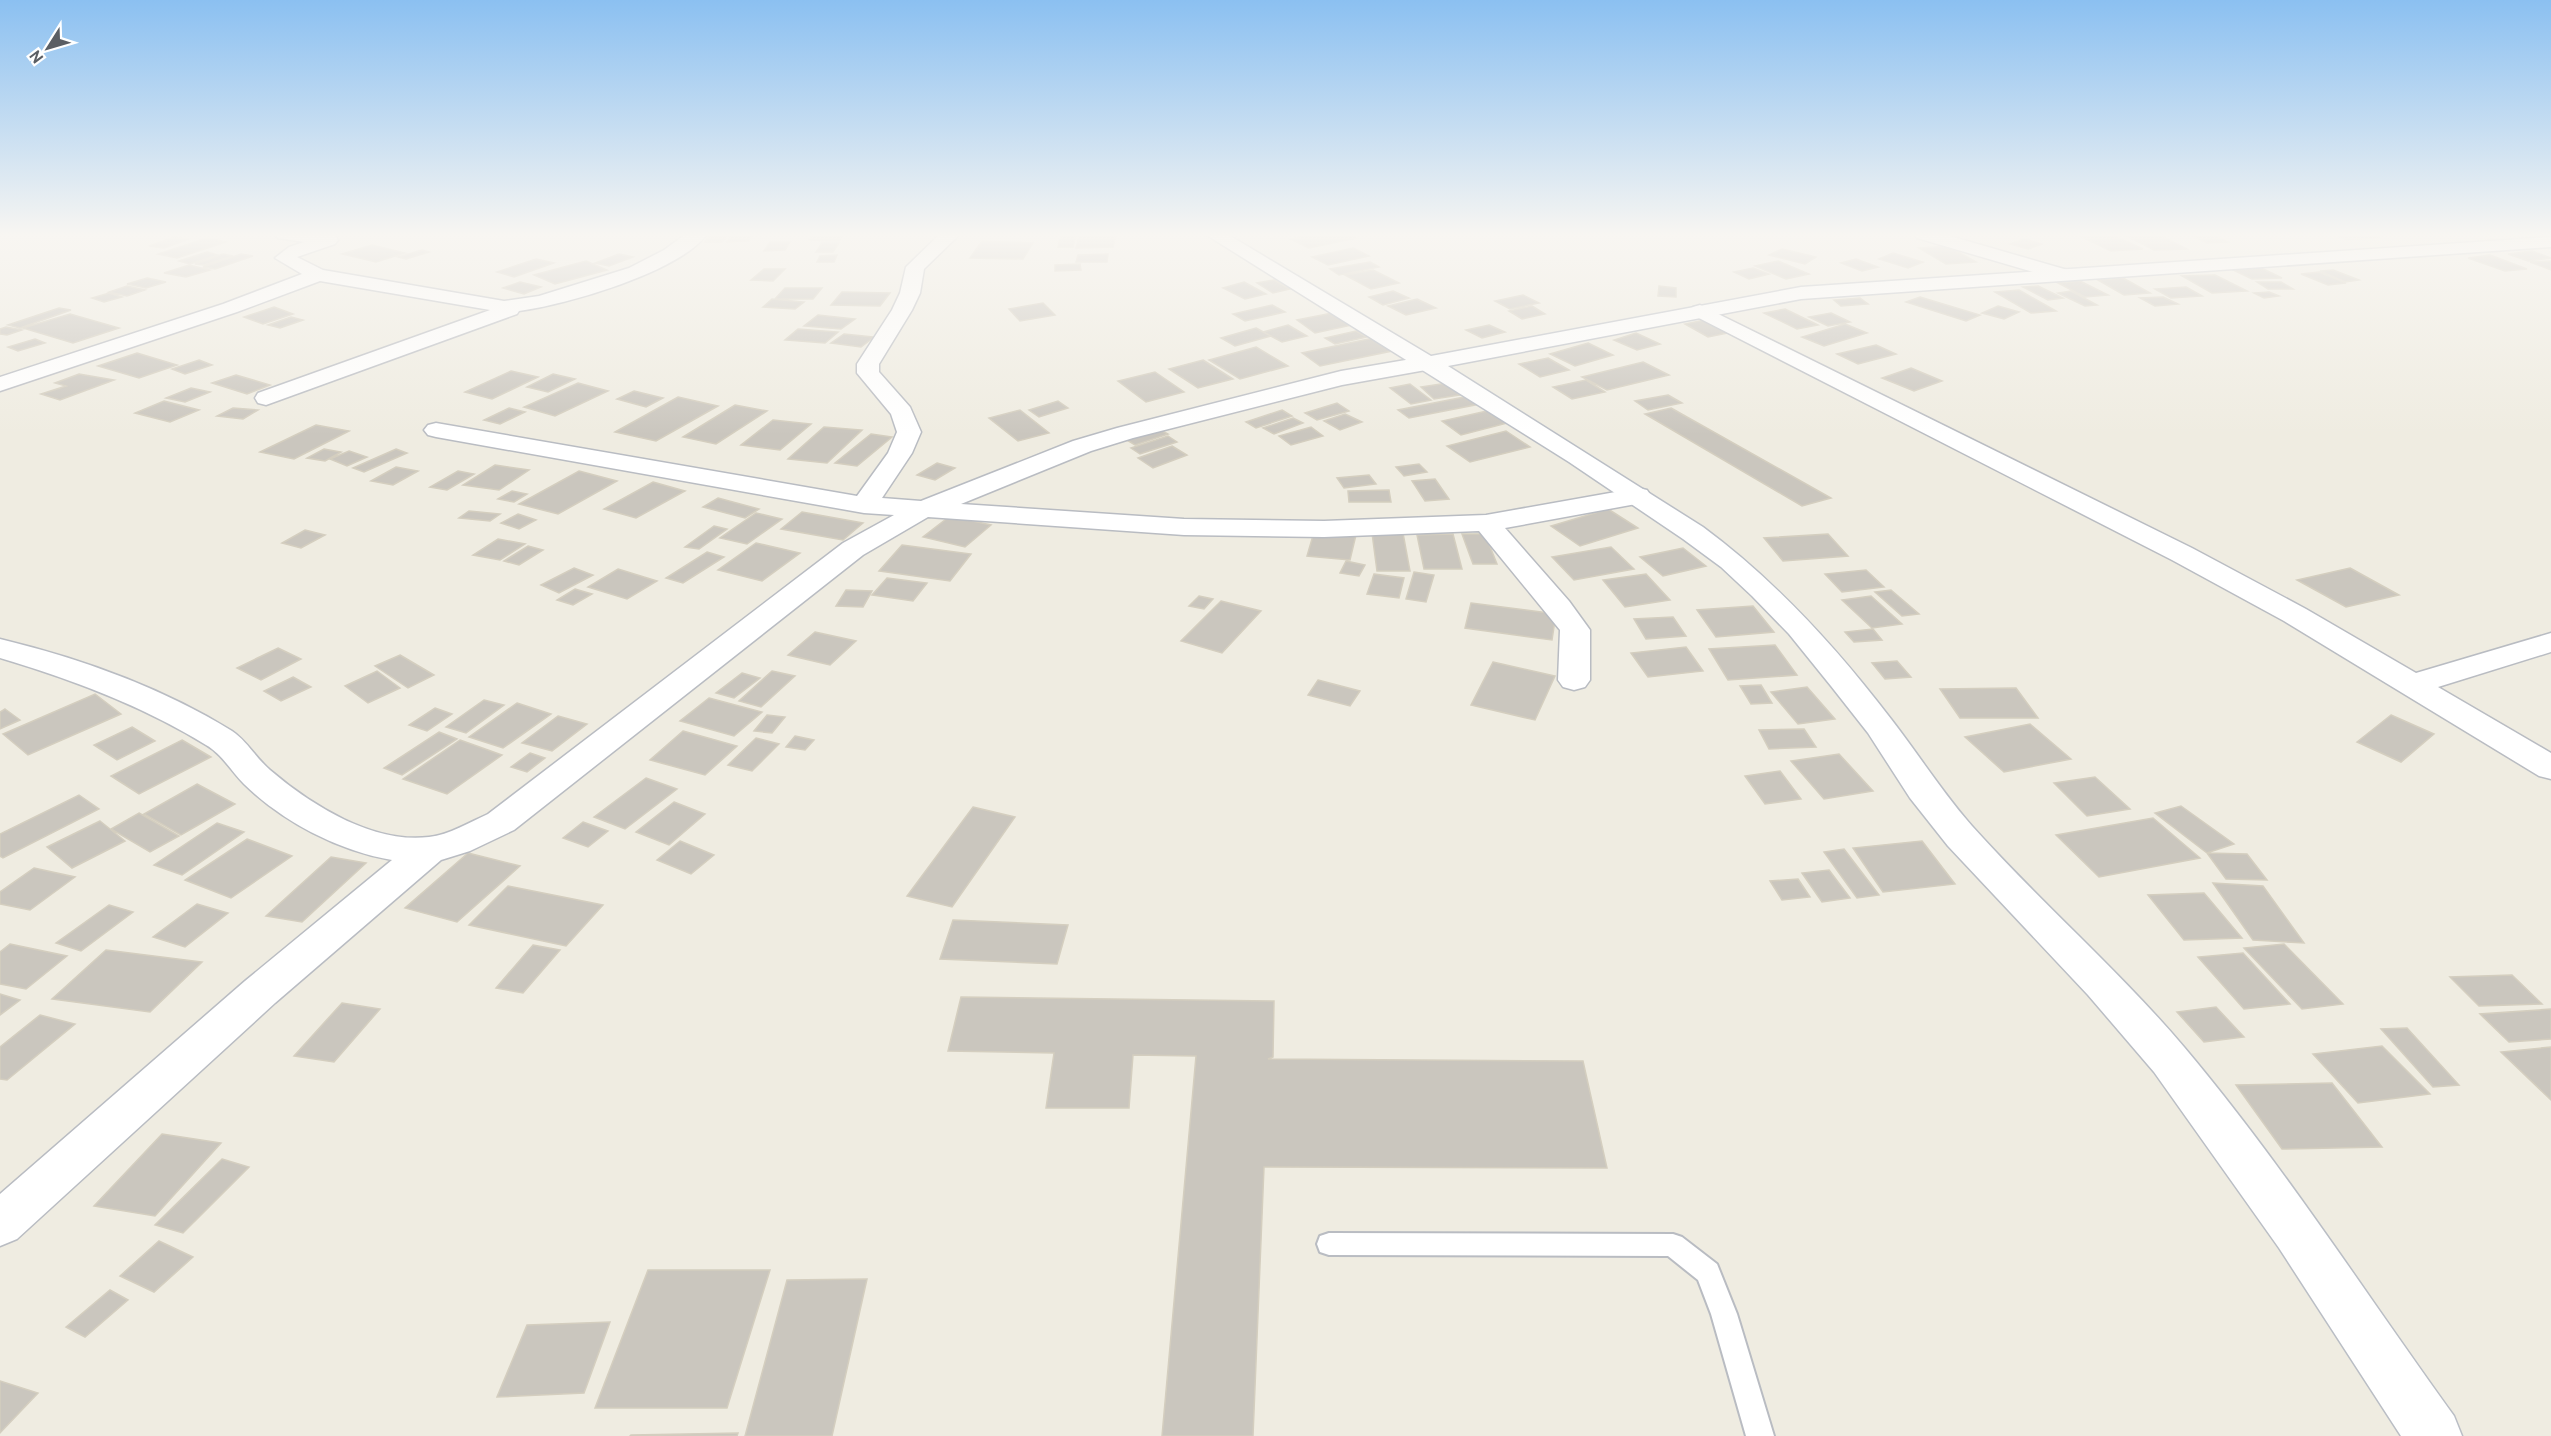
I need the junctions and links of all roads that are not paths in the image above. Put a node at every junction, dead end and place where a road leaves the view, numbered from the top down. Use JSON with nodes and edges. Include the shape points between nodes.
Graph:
{"nodes":[{"id":1,"x":249,"y":301,"type":"edge"},
{"id":2,"x":464,"y":301,"type":"edge"},
{"id":3,"x":541,"y":301,"type":"edge"},
{"id":4,"x":906,"y":301,"type":"edge"},
{"id":5,"x":1326,"y":301,"type":"edge"},
{"id":6,"x":1756,"y":301,"type":"edge"},
{"id":7,"x":520,"y":306,"type":"junction"},
{"id":8,"x":1700,"y":311,"type":"junction"},
{"id":9,"x":1429,"y":363,"type":"junction"},
{"id":10,"x":0,"y":384,"type":"edge"},
{"id":11,"x":266,"y":398,"type":"dead end"},
{"id":12,"x":436,"y":430,"type":"dead end"},
{"id":13,"x":1638,"y":496,"type":"junction"},
{"id":14,"x":864,"y":505,"type":"junction"},
{"id":15,"x":922,"y":510,"type":"junction"},
{"id":16,"x":1486,"y":523,"type":"junction"},
{"id":17,"x":2551,"y":642,"type":"edge"},
{"id":18,"x":0,"y":648,"type":"edge"},
{"id":19,"x":1574,"y":680,"type":"dead end"},
{"id":20,"x":2411,"y":685,"type":"junction"},
{"id":21,"x":2551,"y":768,"type":"edge"},
{"id":22,"x":429,"y":850,"type":"junction"},
{"id":23,"x":0,"y":1224,"type":"edge"},
{"id":24,"x":1329,"y":1244,"type":"dead end"},
{"id":25,"x":1760,"y":1436,"type":"edge"},
{"id":26,"x":2434,"y":1436,"type":"edge"}],
"edges":[{"from":1,"to":10,"type":"street"},
{"from":2,"to":7,"type":"street"},
{"from":3,"to":7,"type":"street"},
{"from":4,"to":14,"type":"street","via":[[868,364],[868,373],[903,412],[909,432],[900,453]]},
{"from":5,"to":9,"type":"street"},
{"from":6,"to":8,"type":"street"},
{"from":7,"to":11,"type":"street"},
{"from":8,"to":9,"type":"street"},
{"from":8,"to":20,"type":"street","via":[[2182,554],[2295,615]]},
{"from":9,"to":13,"type":"street"},
{"from":9,"to":15,"type":"street","via":[[1341,378],[1125,433],[1082,446]]},
{"from":12,"to":14,"type":"street"},
{"from":13,"to":16,"type":"street"},
{"from":13,"to":26,"type":"street","via":[[1731,561],[1800,628],[1961,837],[2103,984],[2169,1060],[2296,1232]]},
{"from":14,"to":15,"type":"street"},
{"from":15,"to":16,"type":"street","via":[[1256,529]]},
{"from":15,"to":22,"type":"street","via":[[853,549],[501,822]]},
{"from":16,"to":19,"type":"street","via":[[1575,630]]},
{"from":17,"to":20,"type":"street"},
{"from":18,"to":22,"type":"street","via":[[150,701],[222,740],[256,776],[297,808],[354,837],[391,847]]},
{"from":20,"to":21,"type":"street"},
{"from":22,"to":23,"type":"street","via":[[260,992]]},
{"from":24,"to":25,"type":"lane","via":[[1673,1245],[1708,1272]]}]}
